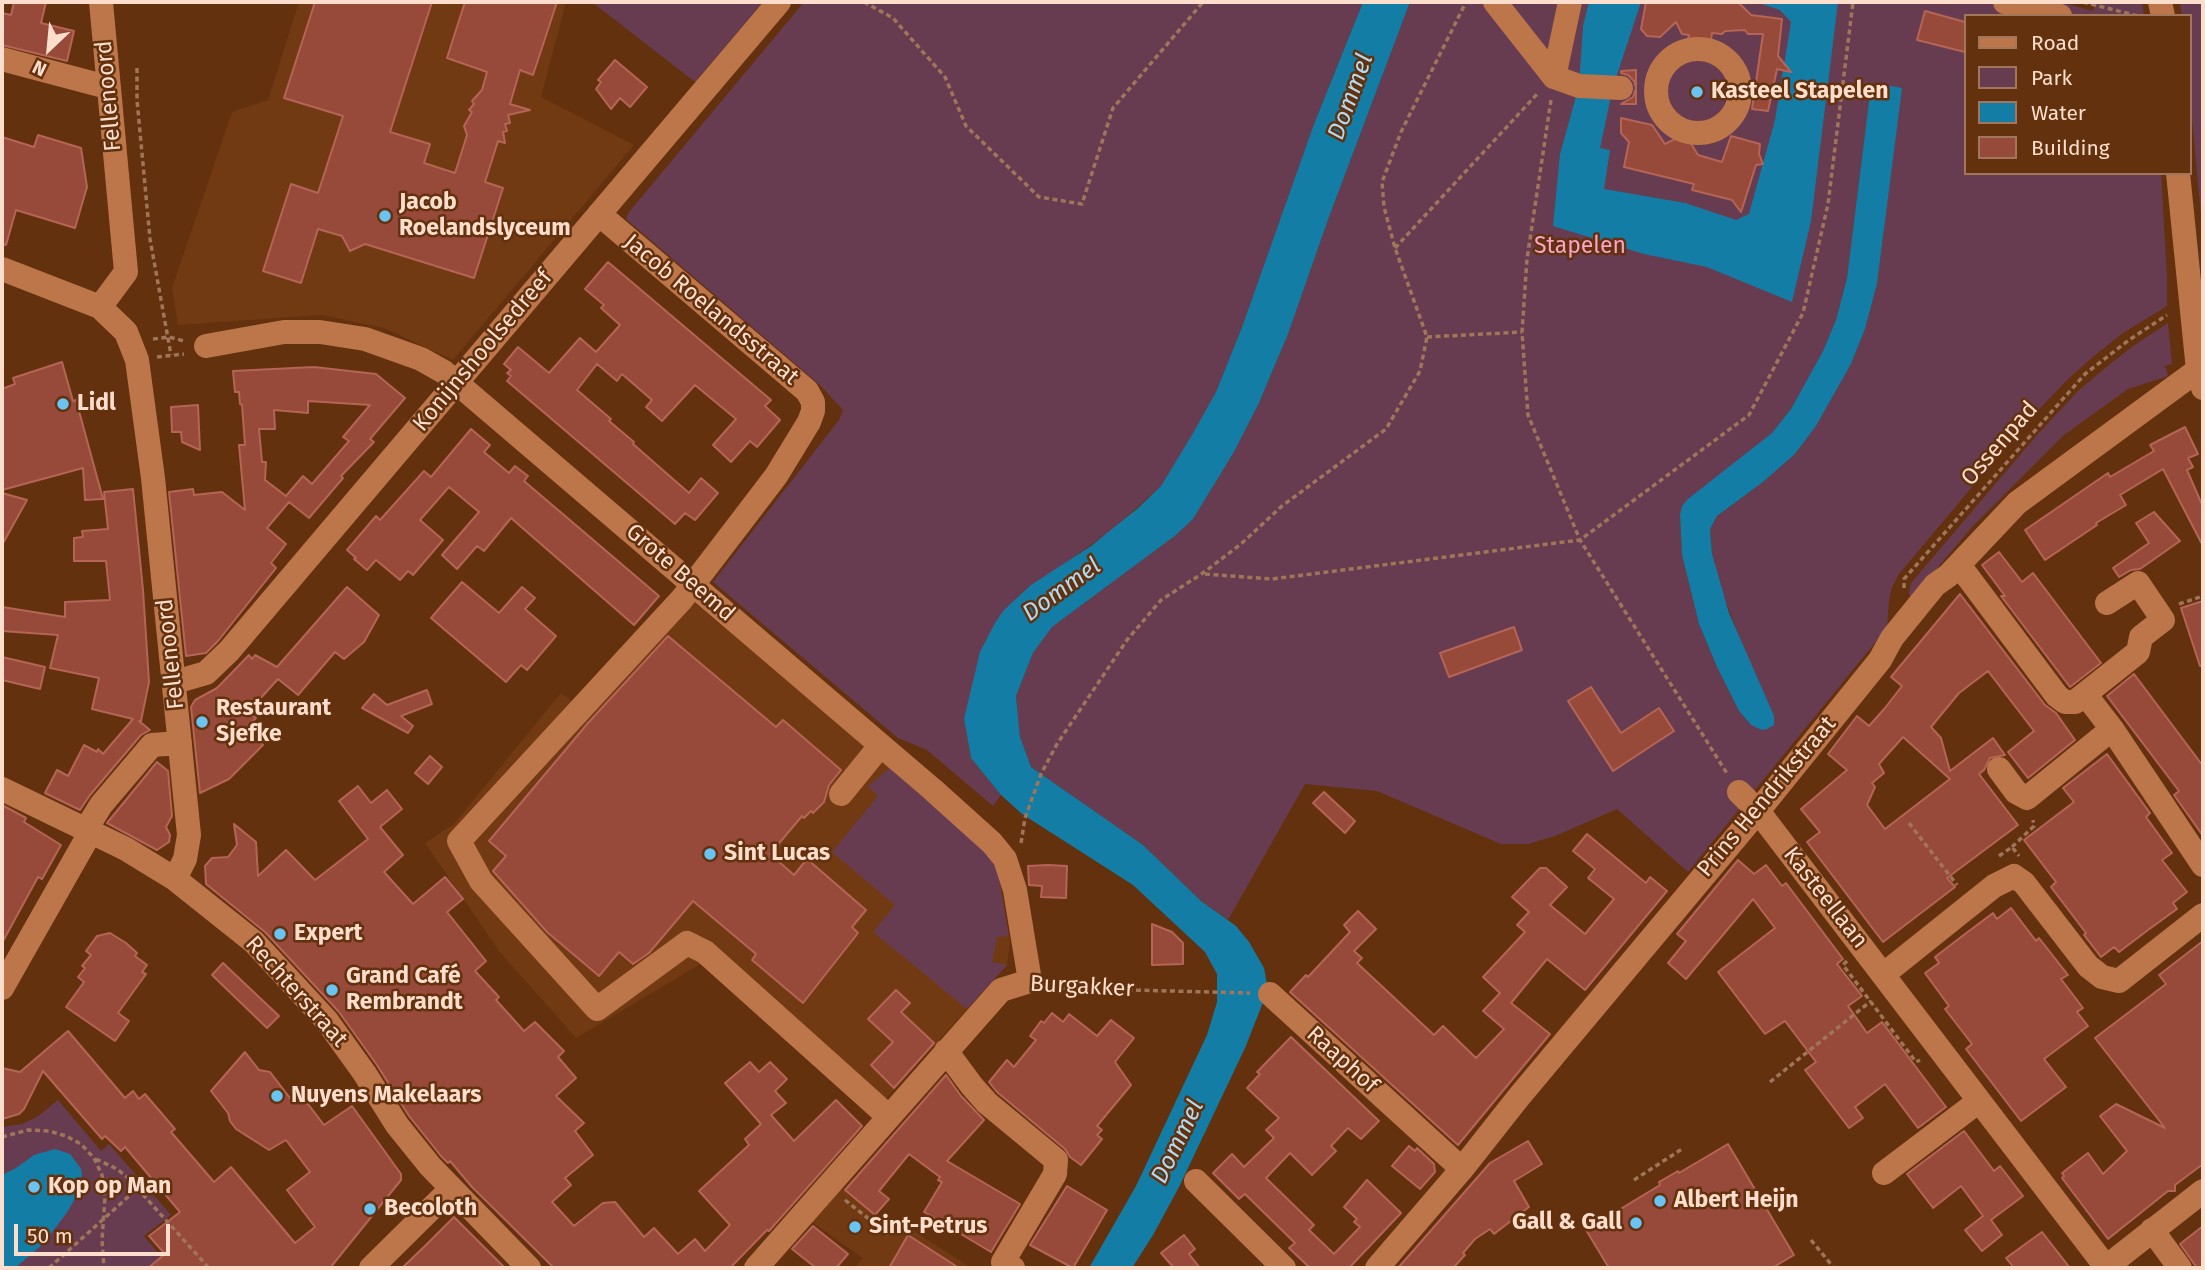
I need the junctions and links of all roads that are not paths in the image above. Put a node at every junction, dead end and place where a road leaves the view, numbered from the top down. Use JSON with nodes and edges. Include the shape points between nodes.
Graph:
{"nodes":[{"id":1,"x":101,"y":2,"type":"edge"},
{"id":2,"x":779,"y":2,"type":"edge"},
{"id":3,"x":1495,"y":2,"type":"edge"},
{"id":4,"x":1570,"y":2,"type":"edge"},
{"id":5,"x":2005,"y":2,"type":"edge"},
{"id":6,"x":2052,"y":14,"type":"edge"},
{"id":7,"x":2,"y":59,"type":"edge"},
{"id":8,"x":1554,"y":77,"type":"junction"},
{"id":9,"x":1632,"y":87,"type":"dead end"},
{"id":10,"x":107,"y":88,"type":"junction"},
{"id":11,"x":2178,"y":175,"type":"edge"},
{"id":12,"x":599,"y":214,"type":"junction"},
{"id":13,"x":2,"y":269,"type":"edge"},
{"id":14,"x":2,"y":277,"type":"edge"},
{"id":15,"x":35,"y":282,"type":"junction"},
{"id":16,"x":100,"y":307,"type":"junction"},
{"id":17,"x":206,"y":346,"type":"road end"},
{"id":18,"x":2200,"y":379,"type":"edge"},
{"id":19,"x":457,"y":382,"type":"junction"},
{"id":20,"x":1959,"y":565,"type":"junction"},
{"id":21,"x":692,"y":583,"type":"junction"},
{"id":22,"x":2107,"y":603,"type":"dead end"},
{"id":23,"x":175,"y":682,"type":"junction"},
{"id":24,"x":2085,"y":694,"type":"junction"},
{"id":25,"x":2112,"y":729,"type":"junction"},
{"id":26,"x":180,"y":743,"type":"junction"},
{"id":27,"x":880,"y":746,"type":"junction"},
{"id":28,"x":1999,"y":769,"type":"dead end"},
{"id":29,"x":2,"y":789,"type":"edge"},
{"id":30,"x":1739,"y":792,"type":"road end"},
{"id":31,"x":841,"y":794,"type":"dead end"},
{"id":32,"x":1758,"y":811,"type":"junction"},
{"id":33,"x":88,"y":832,"type":"junction"},
{"id":34,"x":2203,"y":865,"type":"edge"},
{"id":35,"x":175,"y":879,"type":"junction"},
{"id":36,"x":2203,"y":915,"type":"edge"},
{"id":37,"x":1888,"y":980,"type":"junction"},
{"id":38,"x":1030,"y":981,"type":"joint"},
{"id":39,"x":5,"y":983,"type":"edge"},
{"id":40,"x":1270,"y":994,"type":"road end"},
{"id":41,"x":946,"y":1051,"type":"junction"},
{"id":42,"x":1979,"y":1101,"type":"junction"},
{"id":43,"x":889,"y":1117,"type":"junction"},
{"id":44,"x":1462,"y":1169,"type":"junction"},
{"id":45,"x":1884,"y":1173,"type":"dead end"},
{"id":46,"x":1196,"y":1181,"type":"dead end"},
{"id":47,"x":451,"y":1189,"type":"junction"},
{"id":48,"x":2203,"y":1191,"type":"edge"},
{"id":49,"x":2152,"y":1230,"type":"junction"},
{"id":50,"x":371,"y":1268,"type":"edge"},
{"id":51,"x":529,"y":1268,"type":"edge"},
{"id":52,"x":755,"y":1268,"type":"edge"},
{"id":53,"x":1013,"y":1268,"type":"edge"},
{"id":54,"x":1284,"y":1268,"type":"edge"},
{"id":55,"x":1377,"y":1268,"type":"edge"},
{"id":56,"x":2106,"y":1268,"type":"edge"},
{"id":57,"x":2180,"y":1268,"type":"edge"}],
"edges":[{"from":1,"to":10,"type":"street","name":"Fellenoord"},
{"from":2,"to":12,"type":"street","name":"Konijnshoolsedreef"},
{"from":3,"to":8,"type":"street"},
{"from":4,"to":8,"type":"street"},
{"from":5,"to":6,"type":"street"},
{"from":7,"to":10,"type":"street"},
{"from":8,"to":9,"type":"street","via":[[1579,86]]},
{"from":10,"to":16,"type":"street","name":"Fellenoord","via":[[125,272]]},
{"from":11,"to":18,"type":"street"},
{"from":12,"to":19,"type":"street","name":"Konijnshoolsedreef"},
{"from":12,"to":21,"type":"street","name":"Jacob Roelandsstraat","via":[[807,391],[813,402],[809,422],[776,476]]},
{"from":13,"to":15,"type":"street","name":"Fellenoord"},
{"from":14,"to":15,"type":"street","name":"Fellenoord"},
{"from":15,"to":16,"type":"street","name":"Fellenoord"},
{"from":16,"to":23,"type":"street","name":"Fellenoord","via":[[126,332],[137,360]]},
{"from":17,"to":19,"type":"street","name":"Grote Beemd","via":[[284,332],[331,334],[365,339],[421,359]]},
{"from":18,"to":20,"type":"street","name":"Prins Hendrikstraat","via":[[2046,479]]},
{"from":19,"to":21,"type":"street","name":"Grote Beemd"},
{"from":19,"to":23,"type":"street","name":"Konijnshoolsedreef","via":[[229,651],[206,673]]},
{"from":20,"to":24,"type":"street","via":[[2057,696],[2075,702]]},
{"from":20,"to":32,"type":"street","name":"Prins Hendrikstraat","via":[[1903,623],[1880,660]]},
{"from":21,"to":27,"type":"street","name":"Grote Beemd"},
{"from":21,"to":43,"type":"street","via":[[459,841],[481,881],[597,1009],[687,943],[705,952]]},
{"from":22,"to":24,"type":"street","via":[[2138,583],[2163,620],[2141,637],[2138,652]]},
{"from":23,"to":26,"type":"street","name":"Fellenoord"},
{"from":24,"to":25,"type":"street"},
{"from":25,"to":28,"type":"street","via":[[2027,798],[2016,792]]},
{"from":25,"to":34,"type":"street"},
{"from":26,"to":33,"type":"street","via":[[152,745],[102,805]]},
{"from":26,"to":35,"type":"street","name":"Fellenoord","via":[[189,835]]},
{"from":27,"to":31,"type":"street"},
{"from":27,"to":38,"type":"street","name":"Grote Beemd","via":[[1005,859],[1015,890]]},
{"from":29,"to":33,"type":"street","name":"Rechterstraat"},
{"from":30,"to":32,"type":"street","name":"Kasteellaan"},
{"from":32,"to":37,"type":"street","name":"Kasteellaan"},
{"from":32,"to":44,"type":"street","name":"Prins Hendrikstraat"},
{"from":33,"to":35,"type":"street","name":"Rechterstraat"},
{"from":33,"to":39,"type":"street"},
{"from":35,"to":47,"type":"street","name":"Rechterstraat","via":[[254,942],[327,1020],[397,1125]]},
{"from":36,"to":37,"type":"street","via":[[2119,981],[2088,967],[2014,876],[1972,904]]},
{"from":37,"to":42,"type":"street","name":"Kasteellaan"},
{"from":38,"to":41,"type":"street","name":"Burgakker","via":[[1001,990]]},
{"from":40,"to":44,"type":"street","name":"Raaphof"},
{"from":41,"to":43,"type":"street","name":"Burgakker"},
{"from":41,"to":53,"type":"street","via":[[987,1103],[1056,1160],[1055,1174],[1003,1262]]},
{"from":42,"to":45,"type":"street"},
{"from":42,"to":56,"type":"street","name":"Kasteellaan"},
{"from":43,"to":52,"type":"street","name":"Burgakker"},
{"from":44,"to":55,"type":"street","name":"Prins Hendrikstraat"},
{"from":46,"to":54,"type":"street"},
{"from":47,"to":50,"type":"street"},
{"from":47,"to":51,"type":"street","name":"Rechterstraat"},
{"from":48,"to":49,"type":"street"},
{"from":49,"to":56,"type":"street"},
{"from":49,"to":57,"type":"street"}]}
